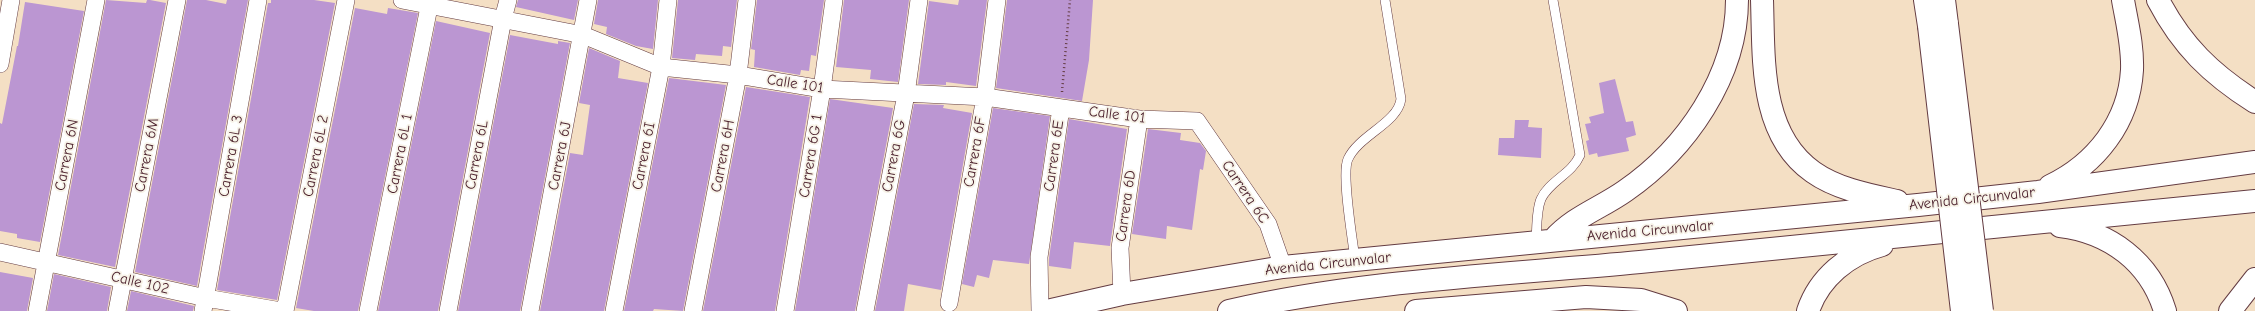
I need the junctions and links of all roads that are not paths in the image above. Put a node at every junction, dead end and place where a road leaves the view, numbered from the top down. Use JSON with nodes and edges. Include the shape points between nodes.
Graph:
{"nodes":[{"id":1,"x":12,"y":0,"type":"edge"},
{"id":2,"x":96,"y":0,"type":"edge"},
{"id":3,"x":177,"y":0,"type":"edge"},
{"id":4,"x":258,"y":0,"type":"edge"},
{"id":5,"x":346,"y":0,"type":"edge"},
{"id":6,"x":402,"y":0,"type":"edge"},
{"id":7,"x":508,"y":0,"type":"edge"},
{"id":8,"x":588,"y":0,"type":"edge"},
{"id":9,"x":668,"y":0,"type":"edge"},
{"id":10,"x":747,"y":0,"type":"edge"},
{"id":11,"x":834,"y":0,"type":"edge"},
{"id":12,"x":919,"y":0,"type":"edge"},
{"id":13,"x":997,"y":0,"type":"edge"},
{"id":14,"x":1385,"y":0,"type":"edge"},
{"id":15,"x":1553,"y":0,"type":"edge"},
{"id":16,"x":1736,"y":0,"type":"edge"},
{"id":17,"x":1762,"y":0,"type":"edge"},
{"id":18,"x":1925,"y":0,"type":"edge"},
{"id":19,"x":1944,"y":0,"type":"edge"},
{"id":20,"x":2123,"y":0,"type":"edge"},
{"id":21,"x":2158,"y":0,"type":"edge"},
{"id":22,"x":433,"y":3,"type":"edge"},
{"id":23,"x":503,"y":19,"type":"junction"},
{"id":24,"x":1938,"y":25,"type":"junction"},
{"id":25,"x":583,"y":35,"type":"junction"},
{"id":26,"x":0,"y":64,"type":"edge"},
{"id":27,"x":661,"y":67,"type":"junction"},
{"id":28,"x":738,"y":75,"type":"junction"},
{"id":29,"x":822,"y":89,"type":"junction"},
{"id":30,"x":906,"y":94,"type":"junction"},
{"id":31,"x":985,"y":97,"type":"junction"},
{"id":32,"x":2255,"y":102,"type":"edge"},
{"id":33,"x":1061,"y":108,"type":"junction"},
{"id":34,"x":1139,"y":119,"type":"junction"},
{"id":35,"x":1197,"y":121,"type":"joint"},
{"id":36,"x":2255,"y":162,"type":"edge"},
{"id":37,"x":2038,"y":192,"type":"junction"},
{"id":38,"x":2255,"y":200,"type":"edge"},
{"id":39,"x":1918,"y":205,"type":"junction"},
{"id":40,"x":2031,"y":223,"type":"junction"},
{"id":41,"x":1919,"y":235,"type":"junction"},
{"id":42,"x":1544,"y":241,"type":"junction"},
{"id":43,"x":0,"y":252,"type":"edge"},
{"id":44,"x":1355,"y":260,"type":"junction"},
{"id":45,"x":46,"y":261,"type":"junction"},
{"id":46,"x":1283,"y":267,"type":"junction"},
{"id":47,"x":1579,"y":268,"type":"junction"},
{"id":48,"x":122,"y":279,"type":"junction"},
{"id":49,"x":2255,"y":279,"type":"edge"},
{"id":50,"x":1406,"y":284,"type":"junction"},
{"id":51,"x":1122,"y":294,"type":"junction"},
{"id":52,"x":1504,"y":302,"type":"junction"},
{"id":53,"x":949,"y":303,"type":"dead end"},
{"id":54,"x":205,"y":304,"type":"edge"},
{"id":55,"x":1478,"y":305,"type":"junction"},
{"id":56,"x":38,"y":311,"type":"edge"},
{"id":57,"x":117,"y":311,"type":"edge"},
{"id":58,"x":281,"y":311,"type":"edge"},
{"id":59,"x":285,"y":311,"type":"edge"},
{"id":60,"x":368,"y":311,"type":"edge"},
{"id":61,"x":448,"y":311,"type":"edge"},
{"id":62,"x":530,"y":311,"type":"edge"},
{"id":63,"x":614,"y":311,"type":"edge"},
{"id":64,"x":694,"y":311,"type":"edge"},
{"id":65,"x":785,"y":311,"type":"edge"},
{"id":66,"x":865,"y":311,"type":"edge"},
{"id":67,"x":1040,"y":311,"type":"edge"},
{"id":68,"x":1047,"y":311,"type":"edge"},
{"id":69,"x":1229,"y":311,"type":"edge"},
{"id":70,"x":1416,"y":311,"type":"edge"},
{"id":71,"x":1676,"y":311,"type":"edge"},
{"id":72,"x":1808,"y":311,"type":"edge"},
{"id":73,"x":1962,"y":311,"type":"edge"},
{"id":74,"x":1982,"y":311,"type":"edge"},
{"id":75,"x":2165,"y":311,"type":"edge"},
{"id":76,"x":2230,"y":311,"type":"edge"}],
"edges":[{"from":1,"to":26,"type":"street"},
{"from":2,"to":45,"type":"street","name":"Carrera 6N"},
{"from":3,"to":48,"type":"street","name":"Carrera 6M"},
{"from":4,"to":54,"type":"street","name":"Carrera 6L 3"},
{"from":5,"to":59,"type":"street","name":"Carrera 6L 2"},
{"from":6,"to":22,"type":"street","name":"Calle 101"},
{"from":7,"to":23,"type":"street","name":"Carrera 6L"},
{"from":8,"to":25,"type":"street","name":"Carrera 6J"},
{"from":9,"to":27,"type":"street","name":"Carrera 6I"},
{"from":10,"to":28,"type":"street","name":"Carrera 6H"},
{"from":11,"to":29,"type":"street","name":"Carrera 6G 1"},
{"from":12,"to":30,"type":"street","name":"Carrera 6G"},
{"from":13,"to":31,"type":"street","name":"Carrera 6F"},
{"from":14,"to":44,"type":"lane","via":[[1401,99],[1396,112],[1357,144],[1347,161],[1347,192]]},
{"from":15,"to":42,"type":"lane","via":[[1580,156],[1577,163],[1545,192],[1540,200]]},
{"from":16,"to":42,"type":"highway","via":[[1733,36],[1722,72],[1700,115],[1686,134],[1669,155],[1642,178]]},
{"from":17,"to":39,"type":"highway","via":[[1768,93],[1780,131],[1795,155],[1814,173],[1840,185],[1872,196]]},
{"from":18,"to":24,"type":"highway"},
{"from":19,"to":24,"type":"highway"},
{"from":20,"to":37,"type":"highway","via":[[2130,35],[2132,69],[2129,91],[2120,119],[2105,142],[2087,162],[2065,179]]},
{"from":21,"to":32,"type":"highway","via":[[2172,26],[2191,51],[2214,73]]},
{"from":22,"to":23,"type":"street","name":"Calle 101"},
{"from":22,"to":60,"type":"street","name":"Carrera 6L 1"},
{"from":23,"to":25,"type":"street","name":"Calle 101"},
{"from":23,"to":61,"type":"street","name":"Carrera 6L"},
{"from":24,"to":73,"type":"highway","bridge":true},
{"from":24,"to":74,"type":"highway","bridge":true},
{"from":25,"to":27,"type":"street","name":"Calle 101"},
{"from":25,"to":62,"type":"street","name":"Carrera 6J"},
{"from":27,"to":28,"type":"street","name":"Calle 101"},
{"from":27,"to":63,"type":"street","name":"Carrera 6I"},
{"from":28,"to":29,"type":"street","name":"Calle 101"},
{"from":28,"to":64,"type":"street","name":"Carrera 6H"},
{"from":29,"to":30,"type":"street","name":"Calle 101"},
{"from":29,"to":65,"type":"street","name":"Carrera 6G 1"},
{"from":30,"to":31,"type":"street","name":"Calle 101"},
{"from":30,"to":66,"type":"street","name":"Carrera 6G"},
{"from":31,"to":33,"type":"street","name":"Calle 101"},
{"from":31,"to":53,"type":"street","name":"Carrera 6F"},
{"from":33,"to":34,"type":"street","name":"Calle 101"},
{"from":33,"to":67,"type":"street","name":"Carrera 6E","via":[[1039,257]]},
{"from":34,"to":35,"type":"street","name":"Calle 101"},
{"from":34,"to":51,"type":"street","name":"Carrera 6D","via":[[1120,248]]},
{"from":35,"to":46,"type":"street","name":"Carrera 6C","via":[[1268,224]]},
{"from":36,"to":37,"type":"highway","name":"Avenida Circunvalar"},
{"from":37,"to":39,"type":"highway","name":"Avenida Circunvalar"},
{"from":38,"to":40,"type":"highway","name":"Avenida Circunvalar"},
{"from":39,"to":42,"type":"highway","name":"Avenida Circunvalar"},
{"from":40,"to":41,"type":"highway","name":"Avenida Circunvalar"},
{"from":40,"to":75,"type":"highway","via":[[2095,234],[2116,245],[2147,274],[2157,289]]},
{"from":41,"to":47,"type":"highway","name":"Avenida Circunvalar"},
{"from":41,"to":72,"type":"highway","via":[[1875,247],[1845,262],[1821,286]]},
{"from":42,"to":44,"type":"highway","name":"Avenida Circunvalar"},
{"from":43,"to":45,"type":"street","name":"Calle 102"},
{"from":44,"to":46,"type":"highway","name":"Avenida Circunvalar"},
{"from":45,"to":48,"type":"street","name":"Calle 102"},
{"from":45,"to":56,"type":"street","name":"Carrera 6N"},
{"from":46,"to":51,"type":"highway","name":"Avenida Circunvalar"},
{"from":47,"to":50,"type":"highway","name":"Avenida Circunvalar"},
{"from":47,"to":52,"type":"highway"},
{"from":48,"to":54,"type":"street","name":"Calle 102"},
{"from":48,"to":57,"type":"street","name":"Carrera 6M"},
{"from":49,"to":76,"type":"highway"},
{"from":50,"to":55,"type":"highway"},
{"from":50,"to":69,"type":"highway","name":"Avenida Circunvalar","via":[[1288,298]]},
{"from":51,"to":68,"type":"highway","name":"Avenida Circunvalar"},
{"from":52,"to":55,"type":"highway"},
{"from":52,"to":71,"type":"highway","via":[[1604,297],[1652,302]]},
{"from":54,"to":58,"type":"street","name":"Calle 102"},
{"from":55,"to":70,"type":"highway"}]}
